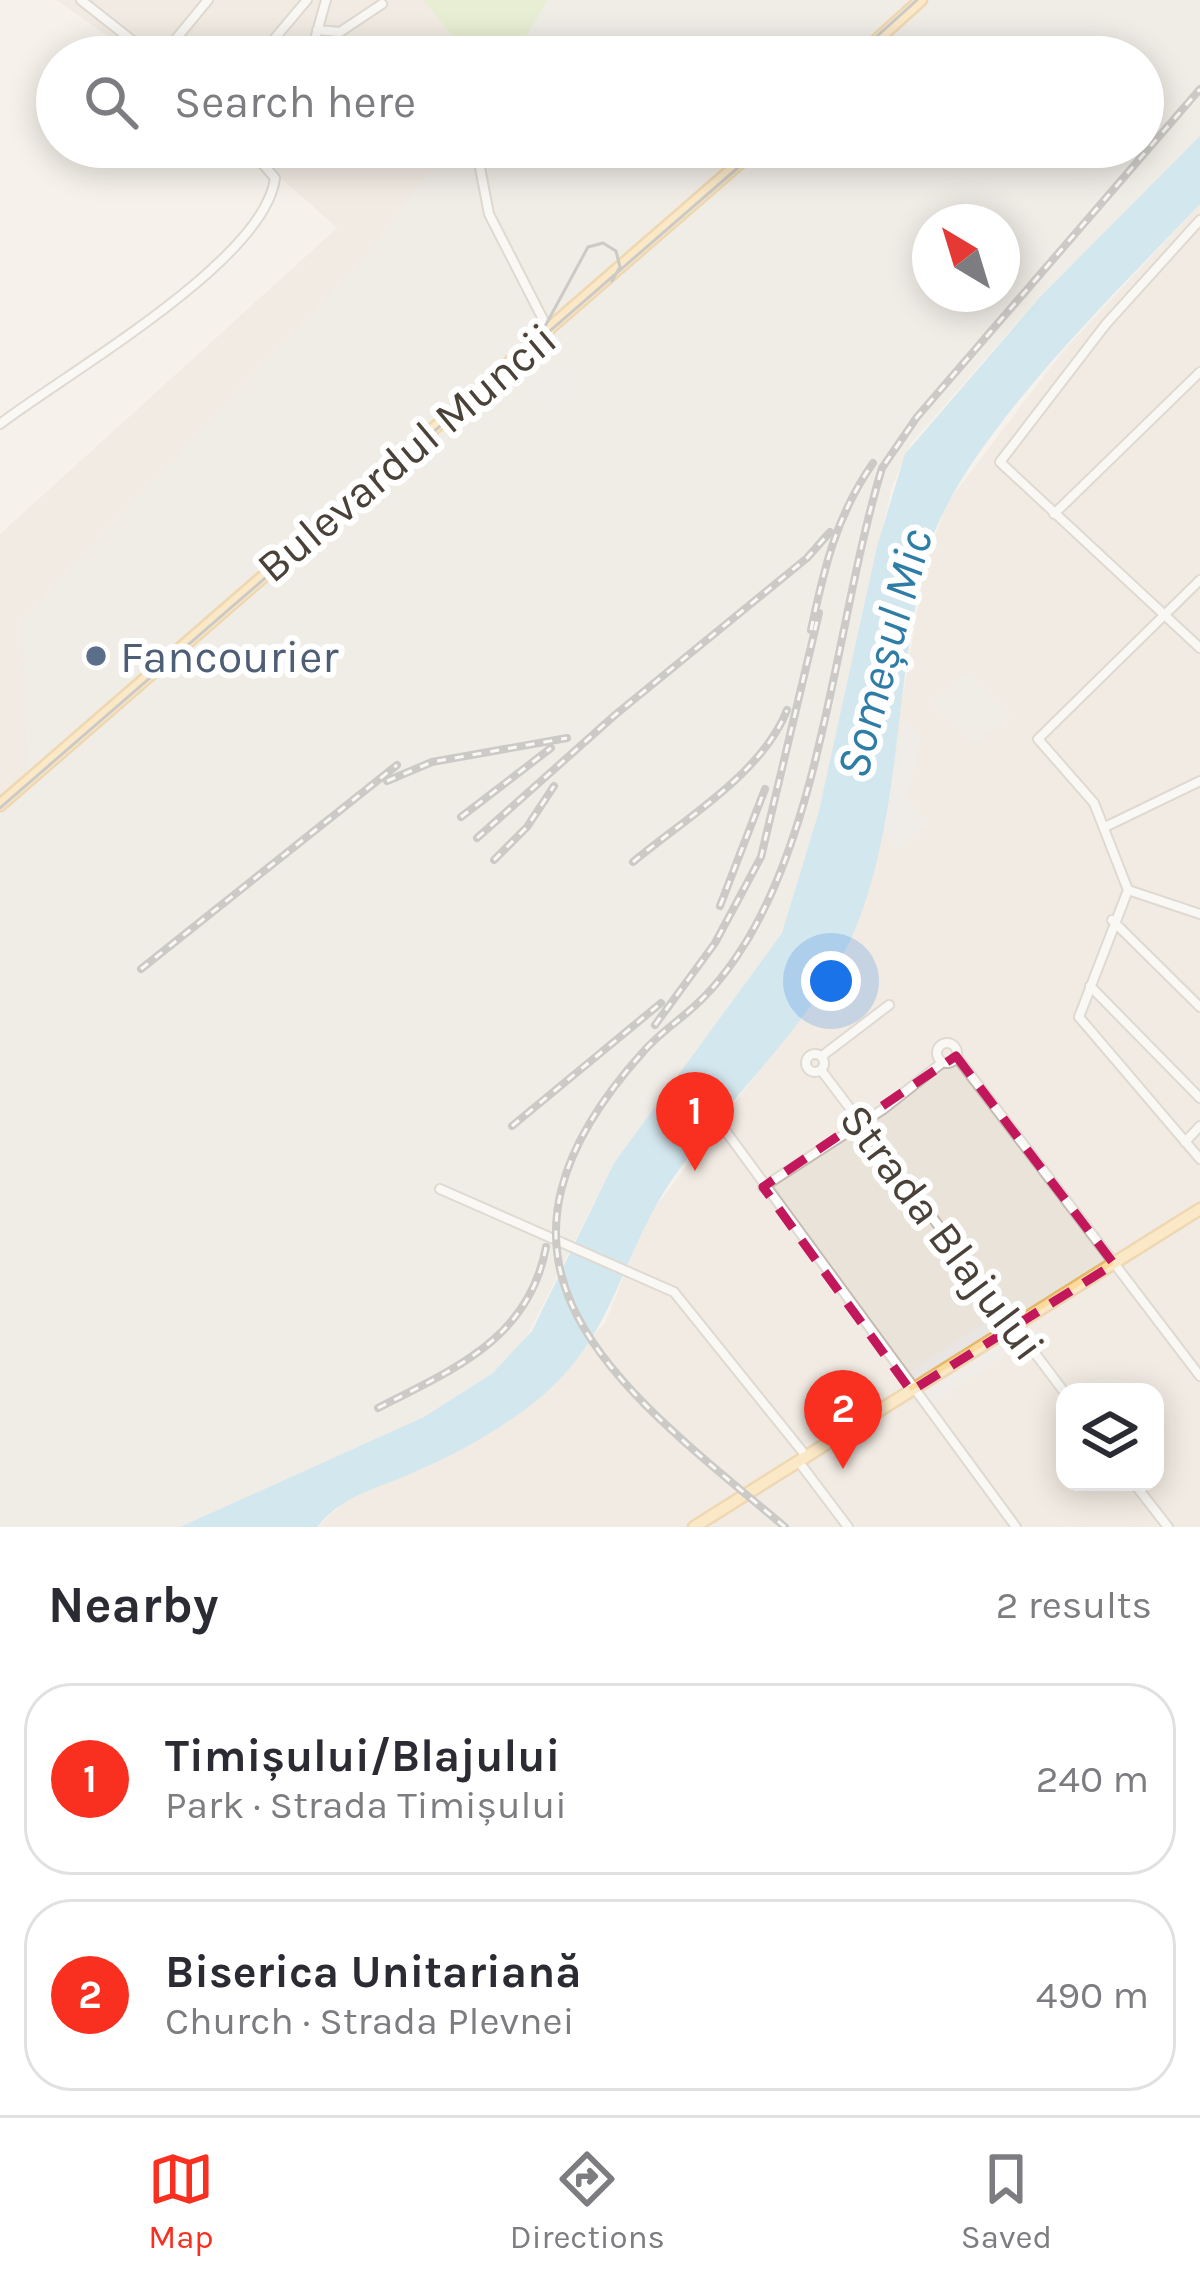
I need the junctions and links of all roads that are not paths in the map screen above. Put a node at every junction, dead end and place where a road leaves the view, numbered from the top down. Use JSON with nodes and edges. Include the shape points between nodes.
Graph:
{"nodes":[{"id":1,"x":208,"y":0,"type":"edge"},
{"id":2,"x":307,"y":0,"type":"edge"},
{"id":3,"x":326,"y":0,"type":"edge"},
{"id":4,"x":921,"y":0,"type":"edge"},
{"id":5,"x":88,"y":2,"type":"edge"},
{"id":6,"x":382,"y":4,"type":"dead end"},
{"id":7,"x":317,"y":30,"type":"junction"},
{"id":8,"x":131,"y":36,"type":"edge"},
{"id":9,"x":176,"y":36,"type":"edge"},
{"id":10,"x":277,"y":36,"type":"edge"},
{"id":11,"x":315,"y":36,"type":"edge"},
{"id":12,"x":881,"y":36,"type":"edge"},
{"id":13,"x":266,"y":168,"type":"edge"},
{"id":14,"x":480,"y":168,"type":"edge"},
{"id":15,"x":734,"y":168,"type":"edge"},
{"id":16,"x":1200,"y":220,"type":"edge"},
{"id":17,"x":549,"y":332,"type":"junction"},
{"id":18,"x":1200,"y":372,"type":"edge"},
{"id":19,"x":0,"y":424,"type":"edge"},
{"id":20,"x":1054,"y":514,"type":"junction"},
{"id":21,"x":1200,"y":580,"type":"edge"},
{"id":22,"x":1164,"y":616,"type":"junction"},
{"id":23,"x":1200,"y":647,"type":"edge"},
{"id":24,"x":1200,"y":781,"type":"edge"},
{"id":25,"x":0,"y":805,"type":"edge"},
{"id":26,"x":1105,"y":827,"type":"junction"},
{"id":27,"x":1128,"y":890,"type":"junction"},
{"id":28,"x":1200,"y":914,"type":"edge"},
{"id":29,"x":1112,"y":920,"type":"junction"},
{"id":30,"x":1090,"y":986,"type":"junction"},
{"id":31,"x":889,"y":1005,"type":"dead end"},
{"id":32,"x":1200,"y":1007,"type":"edge"},
{"id":33,"x":822,"y":1056,"type":"junction"},
{"id":34,"x":956,"y":1056,"type":"junction"},
{"id":35,"x":943,"y":1062,"type":"junction"},
{"id":36,"x":821,"y":1070,"type":"junction"},
{"id":37,"x":1200,"y":1098,"type":"edge"},
{"id":38,"x":862,"y":1124,"type":"junction"},
{"id":39,"x":722,"y":1126,"type":"dead end"},
{"id":40,"x":1200,"y":1126,"type":"edge"},
{"id":41,"x":1184,"y":1143,"type":"junction"},
{"id":42,"x":1200,"y":1159,"type":"edge"},
{"id":43,"x":763,"y":1187,"type":"junction"},
{"id":44,"x":440,"y":1190,"type":"dead end"},
{"id":45,"x":1200,"y":1208,"type":"edge"},
{"id":46,"x":1114,"y":1264,"type":"junction"},
{"id":47,"x":1014,"y":1326,"type":"junction"},
{"id":48,"x":1200,"y":1376,"type":"edge"},
{"id":49,"x":1057,"y":1383,"type":"edge"},
{"id":50,"x":911,"y":1390,"type":"junction"},
{"id":51,"x":803,"y":1460,"type":"junction"},
{"id":52,"x":1140,"y":1491,"type":"edge"},
{"id":53,"x":694,"y":1527,"type":"edge"},
{"id":54,"x":848,"y":1527,"type":"edge"},
{"id":55,"x":1016,"y":1527,"type":"edge"},
{"id":56,"x":1168,"y":1527,"type":"edge"}],
"edges":[{"from":1,"to":9,"type":"street"},
{"from":2,"to":10,"type":"street"},
{"from":3,"to":7,"type":"street"},
{"from":4,"to":12,"type":"main road"},
{"from":5,"to":8,"type":"street"},
{"from":6,"to":7,"type":"street","via":[[340,32]]},
{"from":7,"to":11,"type":"street"},
{"from":13,"to":19,"type":"street","via":[[275,178],[270,203],[197,278],[126,340]]},
{"from":14,"to":17,"type":"street","via":[[489,214]]},
{"from":15,"to":17,"type":"main road","name":"Bulevardul Muncii"},
{"from":16,"to":20,"type":"street","via":[[1002,456],[1002,466]]},
{"from":17,"to":25,"type":"main road","name":"Bulevardul Muncii"},
{"from":18,"to":20,"type":"street"},
{"from":20,"to":22,"type":"street"},
{"from":21,"to":22,"type":"street"},
{"from":22,"to":23,"type":"street"},
{"from":22,"to":26,"type":"street","via":[[1038,739]]},
{"from":24,"to":26,"type":"street"},
{"from":26,"to":27,"type":"street"},
{"from":27,"to":28,"type":"street"},
{"from":27,"to":29,"type":"street"},
{"from":29,"to":30,"type":"street"},
{"from":29,"to":32,"type":"street"},
{"from":30,"to":37,"type":"street"},
{"from":30,"to":41,"type":"street","via":[[1079,1017]]},
{"from":31,"to":33,"type":"street","name":"Strada Blajului"},
{"from":33,"to":36,"type":"street","name":"Strada Blajului"},
{"from":33,"to":36,"type":"street","name":"Strada Blajului","via":[[812,1053],[806,1062]]},
{"from":34,"to":35,"type":"street"},
{"from":34,"to":35,"type":"street","via":[[953,1045],[942,1044]]},
{"from":34,"to":46,"type":"street"},
{"from":35,"to":38,"type":"street"},
{"from":36,"to":38,"type":"street","name":"Strada Blajului"},
{"from":38,"to":43,"type":"street"},
{"from":38,"to":47,"type":"street","name":"Strada Blajului"},
{"from":39,"to":43,"type":"street"},
{"from":40,"to":41,"type":"street"},
{"from":41,"to":42,"type":"street"},
{"from":43,"to":50,"type":"street"},
{"from":44,"to":51,"type":"street","via":[[659,1282],[690,1309]]},
{"from":45,"to":46,"type":"main road"},
{"from":46,"to":47,"type":"main road"},
{"from":46,"to":48,"type":"street"},
{"from":47,"to":49,"type":"street","name":"Strada Blajului"},
{"from":47,"to":50,"type":"main road"},
{"from":50,"to":51,"type":"main road"},
{"from":50,"to":55,"type":"street"},
{"from":51,"to":53,"type":"main road"},
{"from":51,"to":54,"type":"street"},
{"from":52,"to":56,"type":"street"}]}
